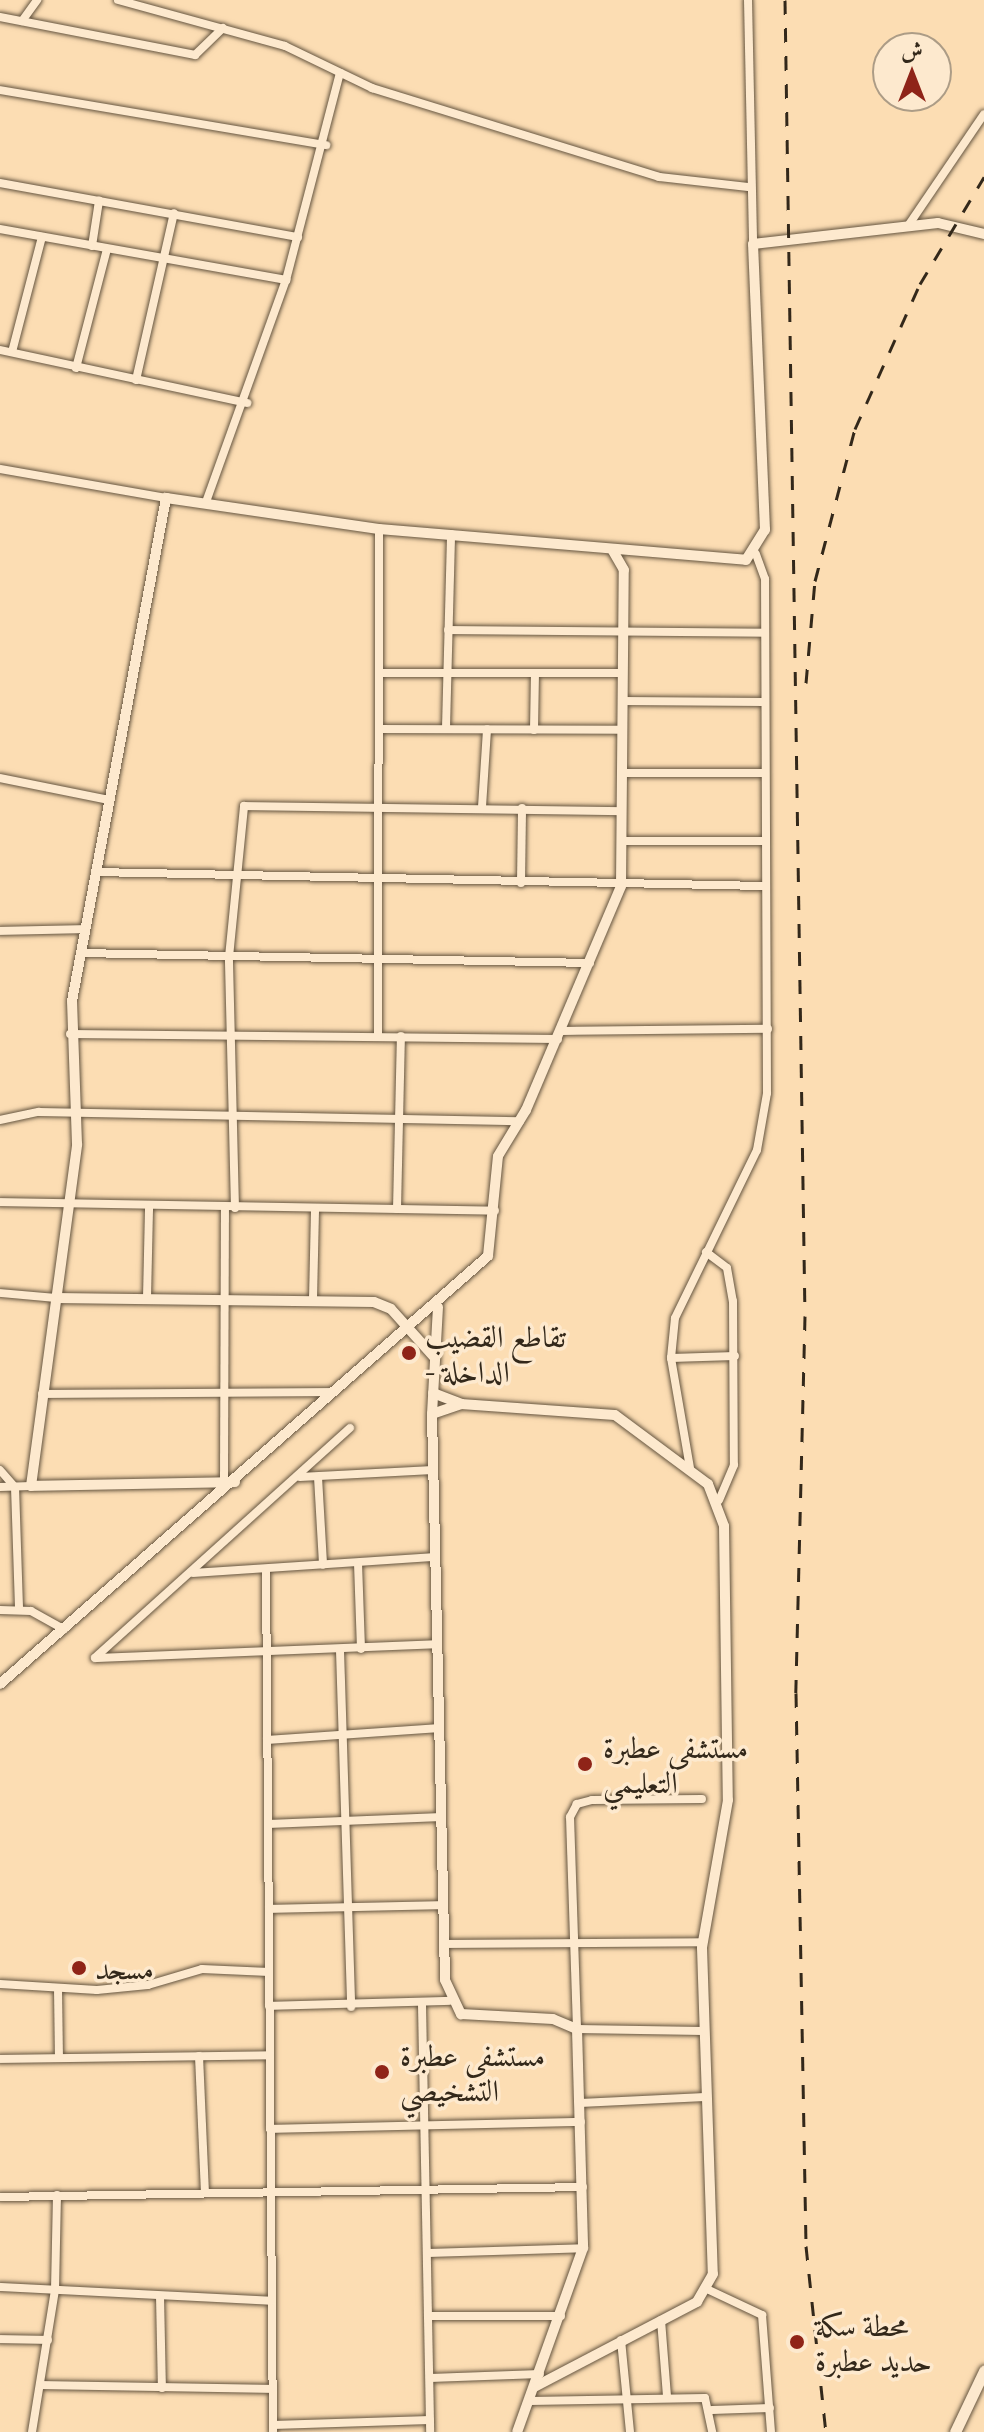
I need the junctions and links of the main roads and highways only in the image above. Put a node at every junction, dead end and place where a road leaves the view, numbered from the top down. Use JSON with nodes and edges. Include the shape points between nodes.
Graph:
{"nodes":[{"id":1,"x":984,"y":2371,"type":"edge"},
{"id":2,"x":955,"y":2432,"type":"edge"}],
"edges":[{"from":1,"to":2,"type":"main road"}]}
